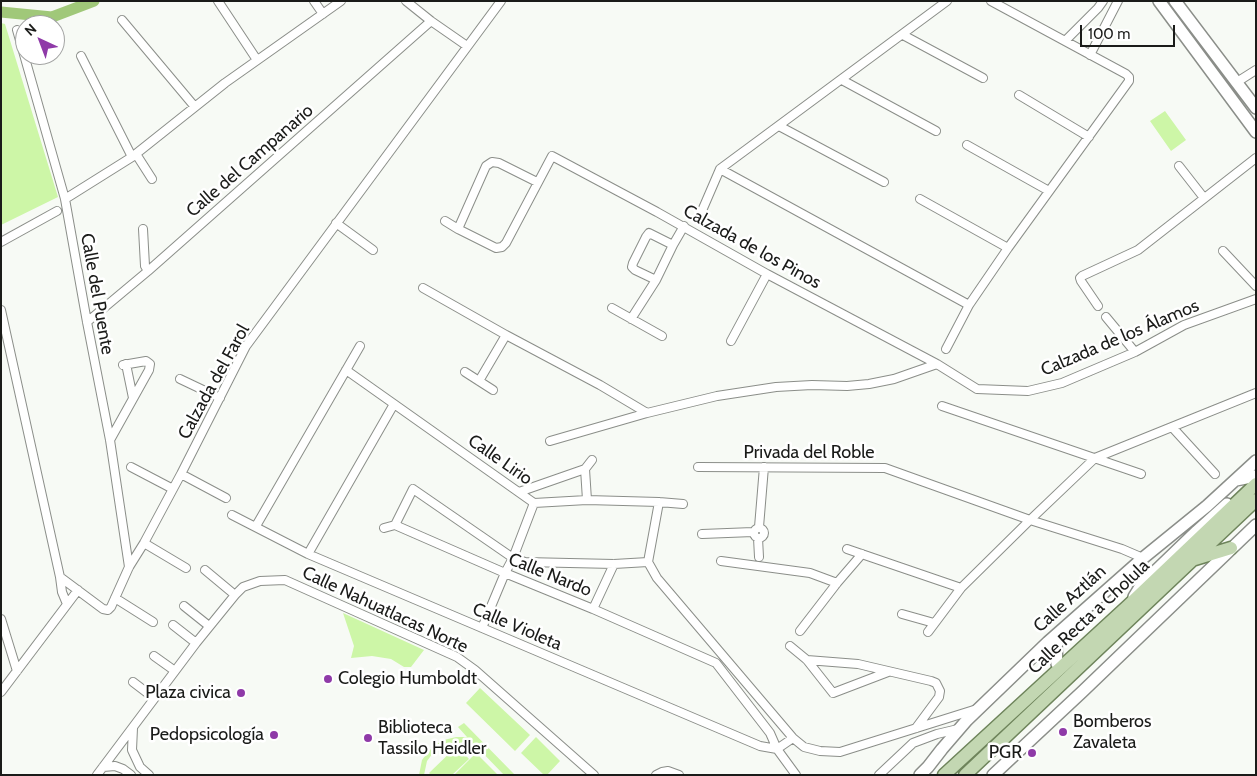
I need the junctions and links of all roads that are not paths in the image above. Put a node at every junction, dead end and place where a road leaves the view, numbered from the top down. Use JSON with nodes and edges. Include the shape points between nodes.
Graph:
{"nodes":[{"id":1,"x":218,"y":1,"type":"edge"},
{"id":2,"x":314,"y":1,"type":"edge"},
{"id":3,"x":341,"y":1,"type":"edge"},
{"id":4,"x":406,"y":1,"type":"edge"},
{"id":5,"x":501,"y":1,"type":"edge"},
{"id":6,"x":947,"y":1,"type":"edge"},
{"id":7,"x":991,"y":1,"type":"edge"},
{"id":8,"x":1103,"y":1,"type":"edge"},
{"id":9,"x":1118,"y":1,"type":"edge"},
{"id":10,"x":1159,"y":1,"type":"edge"},
{"id":11,"x":1175,"y":1,"type":"edge"},
{"id":12,"x":323,"y":14,"type":"junction"},
{"id":13,"x":122,"y":20,"type":"dead end"},
{"id":14,"x":431,"y":21,"type":"junction"},
{"id":15,"x":903,"y":35,"type":"junction"},
{"id":16,"x":1065,"y":41,"type":"junction"},
{"id":17,"x":467,"y":46,"type":"junction"},
{"id":18,"x":1090,"y":55,"type":"junction"},
{"id":19,"x":81,"y":56,"type":"dead end"},
{"id":20,"x":257,"y":60,"type":"junction"},
{"id":21,"x":27,"y":65,"type":"edge"},
{"id":22,"x":1256,"y":70,"type":"edge"},
{"id":23,"x":983,"y":78,"type":"dead end"},
{"id":24,"x":842,"y":80,"type":"junction"},
{"id":25,"x":1237,"y":82,"type":"junction"},
{"id":26,"x":1019,"y":94,"type":"dead end"},
{"id":27,"x":195,"y":107,"type":"junction"},
{"id":28,"x":1256,"y":108,"type":"edge"},
{"id":29,"x":779,"y":126,"type":"junction"},
{"id":30,"x":936,"y":131,"type":"dead end"},
{"id":31,"x":1256,"y":132,"type":"edge"},
{"id":32,"x":1089,"y":137,"type":"junction"},
{"id":33,"x":967,"y":145,"type":"dead end"},
{"id":34,"x":134,"y":155,"type":"junction"},
{"id":35,"x":1256,"y":158,"type":"edge"},
{"id":36,"x":1179,"y":166,"type":"dead end"},
{"id":37,"x":720,"y":169,"type":"junction"},
{"id":38,"x":152,"y":179,"type":"dead end"},
{"id":39,"x":538,"y":182,"type":"junction"},
{"id":40,"x":884,"y":182,"type":"dead end"},
{"id":41,"x":1049,"y":191,"type":"junction"},
{"id":42,"x":1204,"y":198,"type":"junction"},
{"id":43,"x":65,"y":199,"type":"junction"},
{"id":44,"x":920,"y":199,"type":"dead end"},
{"id":45,"x":57,"y":211,"type":"dead end"},
{"id":46,"x":701,"y":213,"type":"dead end"},
{"id":47,"x":446,"y":221,"type":"dead end"},
{"id":48,"x":336,"y":223,"type":"junction"},
{"id":49,"x":684,"y":226,"type":"junction"},
{"id":50,"x":143,"y":229,"type":"dead end"},
{"id":51,"x":458,"y":229,"type":"junction"},
{"id":52,"x":1,"y":242,"type":"edge"},
{"id":53,"x":673,"y":245,"type":"junction"},
{"id":54,"x":1008,"y":248,"type":"junction"},
{"id":55,"x":373,"y":250,"type":"dead end"},
{"id":56,"x":1223,"y":251,"type":"dead end"},
{"id":57,"x":148,"y":271,"type":"junction"},
{"id":58,"x":767,"y":274,"type":"junction"},
{"id":59,"x":656,"y":280,"type":"junction"},
{"id":60,"x":1256,"y":286,"type":"edge"},
{"id":61,"x":423,"y":288,"type":"dead end"},
{"id":62,"x":1256,"y":299,"type":"edge"},
{"id":63,"x":969,"y":306,"type":"junction"},
{"id":64,"x":1098,"y":306,"type":"dead end"},
{"id":65,"x":612,"y":308,"type":"dead end"},
{"id":66,"x":1,"y":310,"type":"edge"},
{"id":67,"x":1106,"y":317,"type":"dead end"},
{"id":68,"x":632,"y":319,"type":"junction"},
{"id":69,"x":87,"y":322,"type":"junction"},
{"id":70,"x":506,"y":335,"type":"junction"},
{"id":71,"x":662,"y":336,"type":"dead end"},
{"id":72,"x":731,"y":341,"type":"dead end"},
{"id":73,"x":360,"y":346,"type":"dead end"},
{"id":74,"x":946,"y":349,"type":"dead end"},
{"id":75,"x":1135,"y":352,"type":"junction"},
{"id":76,"x":937,"y":364,"type":"junction"},
{"id":77,"x":346,"y":370,"type":"junction"},
{"id":78,"x":465,"y":372,"type":"dead end"},
{"id":79,"x":180,"y":379,"type":"dead end"},
{"id":80,"x":479,"y":381,"type":"junction"},
{"id":81,"x":493,"y":390,"type":"dead end"},
{"id":82,"x":1256,"y":393,"type":"edge"},
{"id":83,"x":133,"y":398,"type":"junction"},
{"id":84,"x":220,"y":398,"type":"junction"},
{"id":85,"x":394,"y":404,"type":"junction"},
{"id":86,"x":942,"y":406,"type":"dead end"},
{"id":87,"x":647,"y":413,"type":"junction"},
{"id":88,"x":1172,"y":428,"type":"junction"},
{"id":89,"x":110,"y":440,"type":"junction"},
{"id":90,"x":550,"y":441,"type":"dead end"},
{"id":91,"x":1095,"y":458,"type":"junction"},
{"id":92,"x":592,"y":460,"type":"dead end"},
{"id":93,"x":1256,"y":461,"type":"edge"},
{"id":94,"x":131,"y":467,"type":"dead end"},
{"id":95,"x":698,"y":467,"type":"dead end"},
{"id":96,"x":764,"y":467,"type":"junction"},
{"id":97,"x":585,"y":469,"type":"junction"},
{"id":98,"x":181,"y":474,"type":"junction"},
{"id":99,"x":1141,"y":474,"type":"dead end"},
{"id":100,"x":1215,"y":474,"type":"dead end"},
{"id":101,"x":1256,"y":477,"type":"edge"},
{"id":102,"x":412,"y":479,"type":"dead end"},
{"id":103,"x":1234,"y":481,"type":"junction"},
{"id":104,"x":1256,"y":484,"type":"edge"},
{"id":105,"x":173,"y":488,"type":"junction"},
{"id":106,"x":413,"y":489,"type":"junction"},
{"id":107,"x":519,"y":492,"type":"junction"},
{"id":108,"x":226,"y":498,"type":"dead end"},
{"id":109,"x":587,"y":500,"type":"junction"},
{"id":110,"x":1256,"y":500,"type":"edge"},
{"id":111,"x":659,"y":502,"type":"junction"},
{"id":112,"x":534,"y":503,"type":"junction"},
{"id":113,"x":683,"y":504,"type":"dead end"},
{"id":114,"x":1207,"y":506,"type":"junction"},
{"id":115,"x":232,"y":515,"type":"dead end"},
{"id":116,"x":1030,"y":520,"type":"junction"},
{"id":117,"x":395,"y":525,"type":"junction"},
{"id":118,"x":1256,"y":525,"type":"edge"},
{"id":119,"x":256,"y":526,"type":"junction"},
{"id":120,"x":384,"y":528,"type":"dead end"},
{"id":121,"x":1197,"y":531,"type":"junction"},
{"id":122,"x":757,"y":532,"type":"junction"},
{"id":123,"x":702,"y":534,"type":"dead end"},
{"id":124,"x":144,"y":543,"type":"junction"},
{"id":125,"x":1231,"y":548,"type":"junction"},
{"id":126,"x":847,"y":549,"type":"dead end"},
{"id":127,"x":308,"y":554,"type":"junction"},
{"id":128,"x":862,"y":554,"type":"junction"},
{"id":129,"x":759,"y":557,"type":"dead end"},
{"id":130,"x":512,"y":558,"type":"junction"},
{"id":131,"x":1143,"y":558,"type":"junction"},
{"id":132,"x":1192,"y":560,"type":"junction"},
{"id":133,"x":721,"y":561,"type":"dead end"},
{"id":134,"x":648,"y":562,"type":"junction"},
{"id":135,"x":614,"y":564,"type":"junction"},
{"id":136,"x":130,"y":567,"type":"junction"},
{"id":137,"x":186,"y":568,"type":"dead end"},
{"id":138,"x":206,"y":570,"type":"dead end"},
{"id":139,"x":505,"y":573,"type":"junction"},
{"id":140,"x":60,"y":577,"type":"junction"},
{"id":141,"x":837,"y":583,"type":"junction"},
{"id":142,"x":961,"y":588,"type":"junction"},
{"id":143,"x":78,"y":590,"type":"junction"},
{"id":144,"x":235,"y":594,"type":"junction"},
{"id":145,"x":115,"y":598,"type":"junction"},
{"id":146,"x":67,"y":604,"type":"junction"},
{"id":147,"x":1129,"y":605,"type":"junction"},
{"id":148,"x":184,"y":606,"type":"dead end"},
{"id":149,"x":593,"y":609,"type":"junction"},
{"id":150,"x":902,"y":614,"type":"dead end"},
{"id":151,"x":1,"y":621,"type":"edge"},
{"id":152,"x":154,"y":622,"type":"dead end"},
{"id":153,"x":934,"y":623,"type":"junction"},
{"id":154,"x":173,"y":625,"type":"dead end"},
{"id":155,"x":209,"y":626,"type":"junction"},
{"id":156,"x":482,"y":628,"type":"junction"},
{"id":157,"x":1063,"y":629,"type":"junction"},
{"id":158,"x":800,"y":631,"type":"dead end"},
{"id":159,"x":928,"y":632,"type":"dead end"},
{"id":160,"x":196,"y":643,"type":"junction"},
{"id":161,"x":790,"y":646,"type":"dead end"},
{"id":162,"x":1039,"y":650,"type":"junction"},
{"id":163,"x":154,"y":656,"type":"dead end"},
{"id":164,"x":724,"y":656,"type":"junction"},
{"id":165,"x":807,"y":660,"type":"junction"},
{"id":166,"x":716,"y":663,"type":"junction"},
{"id":167,"x":17,"y":671,"type":"junction"},
{"id":168,"x":174,"y":671,"type":"junction"},
{"id":169,"x":889,"y":671,"type":"junction"},
{"id":170,"x":133,"y":682,"type":"dead end"},
{"id":171,"x":1,"y":692,"type":"edge"},
{"id":172,"x":154,"y":698,"type":"junction"},
{"id":173,"x":978,"y":708,"type":"junction"},
{"id":174,"x":133,"y":727,"type":"junction"},
{"id":175,"x":912,"y":729,"type":"junction"},
{"id":176,"x":958,"y":729,"type":"junction"},
{"id":177,"x":794,"y":738,"type":"junction"},
{"id":178,"x":913,"y":743,"type":"junction"},
{"id":179,"x":777,"y":749,"type":"junction"},
{"id":180,"x":103,"y":767,"type":"junction"},
{"id":181,"x":140,"y":767,"type":"junction"},
{"id":182,"x":96,"y":775,"type":"edge"},
{"id":183,"x":131,"y":775,"type":"edge"},
{"id":184,"x":149,"y":775,"type":"edge"},
{"id":185,"x":594,"y":775,"type":"edge"},
{"id":186,"x":656,"y":775,"type":"edge"},
{"id":187,"x":678,"y":775,"type":"edge"},
{"id":188,"x":796,"y":775,"type":"edge"},
{"id":189,"x":879,"y":775,"type":"edge"},
{"id":190,"x":920,"y":775,"type":"edge"},
{"id":191,"x":944,"y":775,"type":"edge"},
{"id":192,"x":964,"y":775,"type":"edge"},
{"id":193,"x":994,"y":775,"type":"edge"}],
"edges":[{"from":1,"to":20,"type":"street"},
{"from":2,"to":12,"type":"street"},
{"from":3,"to":12,"type":"street"},
{"from":4,"to":14,"type":"street"},
{"from":5,"to":17,"type":"street","name":"Calzada del Farol"},
{"from":6,"to":15,"type":"street"},
{"from":7,"to":16,"type":"street"},
{"from":8,"to":16,"type":"street"},
{"from":9,"to":18,"type":"street"},
{"from":10,"to":31,"type":"main road"},
{"from":11,"to":25,"type":"main road"},
{"from":12,"to":20,"type":"street"},
{"from":13,"to":27,"type":"street"},
{"from":14,"to":17,"type":"street"},
{"from":14,"to":57,"type":"street","name":"Calle del Campanario"},
{"from":15,"to":23,"type":"street"},
{"from":15,"to":24,"type":"street"},
{"from":16,"to":18,"type":"street"},
{"from":17,"to":48,"type":"street","name":"Calzada del Farol"},
{"from":18,"to":32,"type":"street","via":[[1126,74],[1129,81]]},
{"from":19,"to":34,"type":"street"},
{"from":20,"to":27,"type":"street"},
{"from":21,"to":43,"type":"street","name":"Calle del Puente"},
{"from":22,"to":25,"type":"street"},
{"from":24,"to":29,"type":"street"},
{"from":24,"to":30,"type":"street"},
{"from":25,"to":28,"type":"main road"},
{"from":26,"to":32,"type":"street"},
{"from":27,"to":34,"type":"street"},
{"from":29,"to":37,"type":"street"},
{"from":29,"to":40,"type":"street"},
{"from":32,"to":41,"type":"street"},
{"from":33,"to":41,"type":"street"},
{"from":34,"to":38,"type":"street"},
{"from":34,"to":43,"type":"street"},
{"from":35,"to":42,"type":"street"},
{"from":36,"to":42,"type":"street"},
{"from":37,"to":46,"type":"street"},
{"from":37,"to":63,"type":"street"},
{"from":39,"to":49,"type":"street","name":"Calzada de los Pinos","via":[[552,156]]},
{"from":39,"to":51,"type":"street","via":[[502,247],[496,248]]},
{"from":39,"to":51,"type":"street","via":[[492,162],[486,166]]},
{"from":41,"to":54,"type":"street"},
{"from":42,"to":64,"type":"street","via":[[1138,250],[1080,278]]},
{"from":43,"to":69,"type":"street","name":"Calle del Puente"},
{"from":44,"to":54,"type":"street"},
{"from":45,"to":52,"type":"street"},
{"from":47,"to":51,"type":"street"},
{"from":48,"to":55,"type":"street"},
{"from":48,"to":84,"type":"street","name":"Calzada del Farol","via":[[246,346]]},
{"from":49,"to":53,"type":"street"},
{"from":49,"to":58,"type":"street","name":"Calzada de los Pinos"},
{"from":50,"to":57,"type":"street"},
{"from":53,"to":59,"type":"street"},
{"from":53,"to":59,"type":"street","via":[[649,233],[646,236],[632,267]]},
{"from":54,"to":63,"type":"street"},
{"from":56,"to":60,"type":"street"},
{"from":57,"to":69,"type":"street","name":"Calle del Campanario"},
{"from":58,"to":72,"type":"street"},
{"from":58,"to":76,"type":"street","name":"Calzada de los Pinos"},
{"from":59,"to":68,"type":"street"},
{"from":61,"to":70,"type":"street"},
{"from":62,"to":75,"type":"street","name":"Calzada de los Álamos","via":[[1184,325]]},
{"from":63,"to":74,"type":"street"},
{"from":65,"to":68,"type":"street"},
{"from":66,"to":140,"type":"street"},
{"from":67,"to":75,"type":"street"},
{"from":68,"to":71,"type":"street"},
{"from":69,"to":89,"type":"street","name":"Calle del Puente"},
{"from":70,"to":80,"type":"street"},
{"from":70,"to":87,"type":"street"},
{"from":73,"to":77,"type":"street"},
{"from":75,"to":76,"type":"street","name":"Calzada de los Álamos","via":[[1062,383],[1028,391],[977,389]]},
{"from":76,"to":87,"type":"street","via":[[869,384],[776,387],[717,396]]},
{"from":77,"to":85,"type":"street","name":"Calle Lirio"},
{"from":77,"to":119,"type":"street"},
{"from":78,"to":80,"type":"street"},
{"from":79,"to":84,"type":"street"},
{"from":80,"to":81,"type":"street"},
{"from":82,"to":88,"type":"street"},
{"from":83,"to":83,"type":"street","via":[[149,370],[150,364],[146,361],[124,364]]},
{"from":83,"to":89,"type":"street"},
{"from":84,"to":98,"type":"street","name":"Calzada del Farol"},
{"from":85,"to":107,"type":"street","name":"Calle Lirio"},
{"from":85,"to":127,"type":"street"},
{"from":86,"to":91,"type":"street"},
{"from":87,"to":90,"type":"street"},
{"from":88,"to":91,"type":"street"},
{"from":88,"to":100,"type":"street"},
{"from":89,"to":136,"type":"street","name":"Calle del Puente"},
{"from":91,"to":99,"type":"street"},
{"from":91,"to":116,"type":"street"},
{"from":92,"to":97,"type":"street"},
{"from":93,"to":103,"type":"main road","name":"Calle Aztlán"},
{"from":94,"to":105,"type":"street"},
{"from":95,"to":96,"type":"street","name":"Privada del Roble"},
{"from":96,"to":116,"type":"street","name":"Privada del Roble","via":[[885,468]]},
{"from":96,"to":122,"type":"street"},
{"from":97,"to":107,"type":"street"},
{"from":97,"to":109,"type":"street"},
{"from":98,"to":105,"type":"street","name":"Calzada del Farol"},
{"from":98,"to":108,"type":"street"},
{"from":101,"to":103,"type":"main road"},
{"from":101,"to":121,"type":"main road"},
{"from":102,"to":106,"type":"street"},
{"from":103,"to":114,"type":"main road","name":"Calle Aztlán"},
{"from":104,"to":147,"type":"main road","name":"Calle Recta a Cholula"},
{"from":105,"to":124,"type":"street","name":"Calzada del Farol"},
{"from":106,"to":117,"type":"street"},
{"from":106,"to":130,"type":"street","name":"Calle Nardo"},
{"from":107,"to":112,"type":"street","name":"Calle Lirio"},
{"from":109,"to":111,"type":"street","name":"Calle Lirio"},
{"from":109,"to":112,"type":"street","name":"Calle Lirio"},
{"from":110,"to":132,"type":"main road","name":"Calle Recta a Cholula"},
{"from":111,"to":113,"type":"street","name":"Calle Lirio"},
{"from":111,"to":134,"type":"street"},
{"from":112,"to":130,"type":"street"},
{"from":114,"to":121,"type":"main road"},
{"from":114,"to":131,"type":"main road","name":"Calle Aztlán"},
{"from":115,"to":119,"type":"street","name":"Calle Violeta"},
{"from":116,"to":131,"type":"street","name":"Privada del Roble"},
{"from":116,"to":142,"type":"street"},
{"from":117,"to":120,"type":"street"},
{"from":117,"to":139,"type":"street","name":"Calle Nardo"},
{"from":118,"to":125,"type":"main road"},
{"from":119,"to":127,"type":"street","name":"Calle Violeta"},
{"from":121,"to":147,"type":"main road","via":[[1142,584]]},
{"from":122,"to":123,"type":"street"},
{"from":122,"to":129,"type":"street"},
{"from":124,"to":136,"type":"street","name":"Calzada del Farol"},
{"from":124,"to":137,"type":"street"},
{"from":125,"to":132,"type":"main road"},
{"from":125,"to":193,"type":"main road","via":[[1081,686]]},
{"from":126,"to":128,"type":"street"},
{"from":127,"to":156,"type":"street","name":"Calle Violeta"},
{"from":128,"to":141,"type":"street"},
{"from":128,"to":142,"type":"street"},
{"from":130,"to":135,"type":"street","via":[[525,562]]},
{"from":130,"to":139,"type":"street"},
{"from":131,"to":157,"type":"main road","name":"Calle Aztlán"},
{"from":132,"to":192,"type":"main road","name":"Calle Recta a Cholula"},
{"from":133,"to":141,"type":"street","via":[[810,573]]},
{"from":134,"to":135,"type":"street"},
{"from":134,"to":164,"type":"street","via":[[657,578]]},
{"from":135,"to":149,"type":"street"},
{"from":136,"to":145,"type":"street","name":"Calzada del Farol"},
{"from":138,"to":144,"type":"street"},
{"from":139,"to":149,"type":"street","name":"Calle Nardo"},
{"from":139,"to":156,"type":"street"},
{"from":140,"to":143,"type":"street"},
{"from":140,"to":146,"type":"street"},
{"from":141,"to":158,"type":"street"},
{"from":142,"to":153,"type":"street"},
{"from":143,"to":145,"type":"street","via":[[103,609],[108,610]]},
{"from":143,"to":146,"type":"street"},
{"from":144,"to":155,"type":"street","name":"Calle Nahuatlacas Norte"},
{"from":144,"to":185,"type":"street","name":"Calle Nahuatlacas Norte","via":[[243,587],[260,581],[285,580],[457,657]]},
{"from":145,"to":152,"type":"street"},
{"from":146,"to":167,"type":"street"},
{"from":147,"to":191,"type":"main road","name":"Calle Recta a Cholula"},
{"from":148,"to":155,"type":"street"},
{"from":149,"to":166,"type":"street","name":"Calle Nardo"},
{"from":150,"to":153,"type":"street"},
{"from":151,"to":167,"type":"street"},
{"from":153,"to":159,"type":"street"},
{"from":154,"to":160,"type":"street"},
{"from":155,"to":160,"type":"street","name":"Calle Nahuatlacas Norte"},
{"from":156,"to":179,"type":"street","name":"Calle Violeta","via":[[760,746]]},
{"from":157,"to":162,"type":"main road","name":"Calle Aztlán"},
{"from":157,"to":162,"type":"main road","via":[[1056,643],[1058,660]]},
{"from":160,"to":168,"type":"street","name":"Calle Nahuatlacas Norte"},
{"from":161,"to":165,"type":"street"},
{"from":162,"to":173,"type":"main road","name":"Calle Aztlán"},
{"from":163,"to":168,"type":"street"},
{"from":164,"to":166,"type":"street"},
{"from":164,"to":177,"type":"street"},
{"from":165,"to":169,"type":"street","via":[[858,664]]},
{"from":165,"to":169,"type":"street","via":[[832,696]]},
{"from":166,"to":179,"type":"street","name":"Calle Nardo","via":[[770,734]]},
{"from":167,"to":171,"type":"street"},
{"from":168,"to":172,"type":"street","name":"Calle Nahuatlacas Norte"},
{"from":169,"to":175,"type":"street","via":[[932,680],[939,687],[939,696]]},
{"from":170,"to":172,"type":"street"},
{"from":172,"to":174,"type":"street","name":"Calle Nahuatlacas Norte"},
{"from":173,"to":175,"type":"street"},
{"from":173,"to":176,"type":"main road","name":"Calle Aztlán"},
{"from":174,"to":180,"type":"street","name":"Calle Nahuatlacas Norte"},
{"from":174,"to":181,"type":"street","via":[[132,750]]},
{"from":175,"to":177,"type":"street","via":[[840,752],[804,747]]},
{"from":175,"to":178,"type":"street"},
{"from":176,"to":178,"type":"street"},
{"from":176,"to":190,"type":"main road","name":"Calle Aztlán"},
{"from":177,"to":179,"type":"street"},
{"from":178,"to":189,"type":"street"},
{"from":179,"to":188,"type":"street","name":"Calle Nardo"},
{"from":180,"to":182,"type":"street","name":"Calle Nahuatlacas Norte"},
{"from":180,"to":183,"type":"street","via":[[115,766]]},
{"from":181,"to":183,"type":"street"},
{"from":181,"to":184,"type":"street"},
{"from":186,"to":187,"type":"street","via":[[668,771]]}]}
